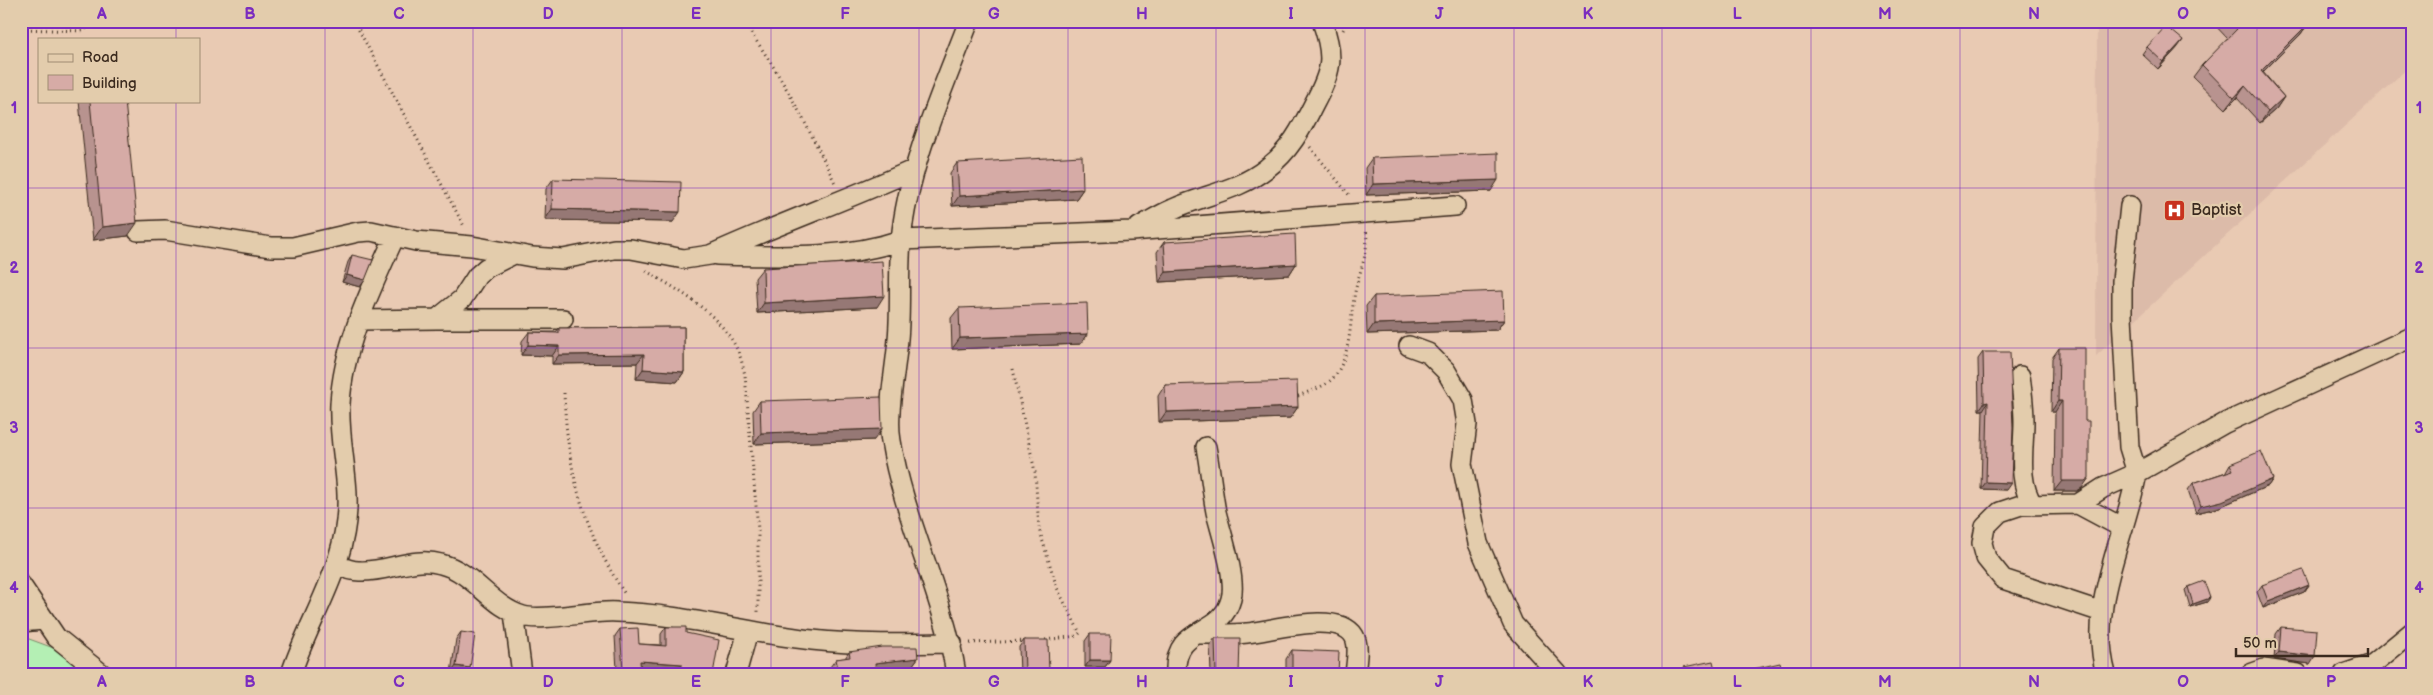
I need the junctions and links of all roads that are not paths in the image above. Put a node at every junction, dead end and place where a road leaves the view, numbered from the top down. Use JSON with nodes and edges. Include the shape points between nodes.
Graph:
{"nodes":[{"id":1,"x":969,"y":21,"type":"edge"},
{"id":2,"x":1322,"y":21,"type":"edge"},
{"id":3,"x":915,"y":170,"type":"junction"},
{"id":4,"x":1455,"y":206,"type":"dead end"},
{"id":5,"x":2130,"y":206,"type":"dead end"},
{"id":6,"x":138,"y":231,"type":"edge"},
{"id":7,"x":1131,"y":231,"type":"junction"},
{"id":8,"x":395,"y":236,"type":"junction"},
{"id":9,"x":901,"y":240,"type":"junction"},
{"id":10,"x":514,"y":254,"type":"junction"},
{"id":11,"x":710,"y":255,"type":"junction"},
{"id":12,"x":437,"y":319,"type":"junction"},
{"id":13,"x":360,"y":320,"type":"junction"},
{"id":14,"x":563,"y":320,"type":"dead end"},
{"id":15,"x":2412,"y":337,"type":"edge"},
{"id":16,"x":1409,"y":346,"type":"dead end"},
{"id":17,"x":2020,"y":376,"type":"dead end"},
{"id":18,"x":1206,"y":447,"type":"dead end"},
{"id":19,"x":2137,"y":473,"type":"junction"},
{"id":20,"x":2078,"y":504,"type":"junction"},
{"id":21,"x":2033,"y":505,"type":"junction"},
{"id":22,"x":2123,"y":528,"type":"junction"},
{"id":23,"x":337,"y":565,"type":"junction"},
{"id":24,"x":21,"y":585,"type":"edge"},
{"id":25,"x":2102,"y":612,"type":"junction"},
{"id":26,"x":514,"y":613,"type":"junction"},
{"id":27,"x":43,"y":620,"type":"junction"},
{"id":28,"x":21,"y":622,"type":"edge"},
{"id":29,"x":753,"y":632,"type":"junction"},
{"id":30,"x":2412,"y":632,"type":"edge"},
{"id":31,"x":1196,"y":634,"type":"junction"},
{"id":32,"x":952,"y":643,"type":"junction"},
{"id":33,"x":102,"y":674,"type":"edge"},
{"id":34,"x":291,"y":674,"type":"edge"},
{"id":35,"x":522,"y":674,"type":"edge"},
{"id":36,"x":736,"y":674,"type":"edge"},
{"id":37,"x":956,"y":674,"type":"edge"},
{"id":38,"x":1176,"y":674,"type":"edge"},
{"id":39,"x":1355,"y":674,"type":"edge"},
{"id":40,"x":1558,"y":674,"type":"edge"},
{"id":41,"x":2106,"y":674,"type":"edge"},
{"id":42,"x":2250,"y":674,"type":"edge"},
{"id":43,"x":2298,"y":674,"type":"edge"},
{"id":44,"x":2344,"y":674,"type":"edge"}],
"edges":[{"from":1,"to":3,"type":"street"},
{"from":2,"to":7,"type":"street","via":[[1332,53],[1330,67],[1302,128],[1286,150],[1267,168],[1246,181],[1174,209]]},
{"from":3,"to":9,"type":"street"},
{"from":3,"to":11,"type":"street"},
{"from":4,"to":7,"type":"street"},
{"from":5,"to":19,"type":"street","via":[[2122,281],[2122,316],[2129,447]]},
{"from":6,"to":8,"type":"street","via":[[165,230],[271,247],[293,247],[358,232]]},
{"from":7,"to":9,"type":"street"},
{"from":8,"to":10,"type":"street"},
{"from":8,"to":13,"type":"street"},
{"from":9,"to":11,"type":"street","via":[[850,252]]},
{"from":9,"to":32,"type":"street","via":[[899,330],[890,439],[905,502]]},
{"from":10,"to":11,"type":"street","via":[[563,259],[606,250],[631,249],[684,259]]},
{"from":10,"to":12,"type":"street","via":[[486,268],[462,299]]},
{"from":12,"to":13,"type":"street"},
{"from":12,"to":14,"type":"street"},
{"from":13,"to":23,"type":"street","via":[[350,351],[340,404],[340,439],[348,494]]},
{"from":15,"to":19,"type":"street","via":[[2225,423]]},
{"from":16,"to":40,"type":"street","via":[[1428,353],[1446,371],[1463,400],[1467,424],[1462,464],[1478,542],[1513,624]]},
{"from":17,"to":21,"type":"street","via":[[2024,493]]},
{"from":18,"to":31,"type":"street","via":[[1232,596],[1218,621]]},
{"from":19,"to":20,"type":"street","via":[[2103,488]]},
{"from":19,"to":22,"type":"street"},
{"from":20,"to":21,"type":"street"},
{"from":20,"to":22,"type":"street"},
{"from":21,"to":25,"type":"street","via":[[2021,505],[1992,517],[1985,527],[1982,543],[1986,558],[2003,579]]},
{"from":22,"to":25,"type":"street","via":[[2107,577]]},
{"from":23,"to":26,"type":"street","via":[[358,571],[406,563],[440,563],[458,570]]},
{"from":23,"to":34,"type":"street"},
{"from":24,"to":27,"type":"street"},
{"from":25,"to":41,"type":"street"},
{"from":26,"to":29,"type":"street","via":[[525,617],[616,612],[714,623]]},
{"from":26,"to":35,"type":"street"},
{"from":27,"to":28,"type":"street"},
{"from":27,"to":33,"type":"street","via":[[56,637]]},
{"from":29,"to":32,"type":"street","via":[[862,644]]},
{"from":29,"to":36,"type":"street"},
{"from":30,"to":44,"type":"street","via":[[2373,664]]},
{"from":31,"to":38,"type":"street","via":[[1182,644],[1177,654]]},
{"from":31,"to":39,"type":"street","via":[[1248,633],[1298,623],[1346,628],[1357,642]]},
{"from":32,"to":37,"type":"street"},
{"from":42,"to":43,"type":"street","via":[[2264,669]]}]}
